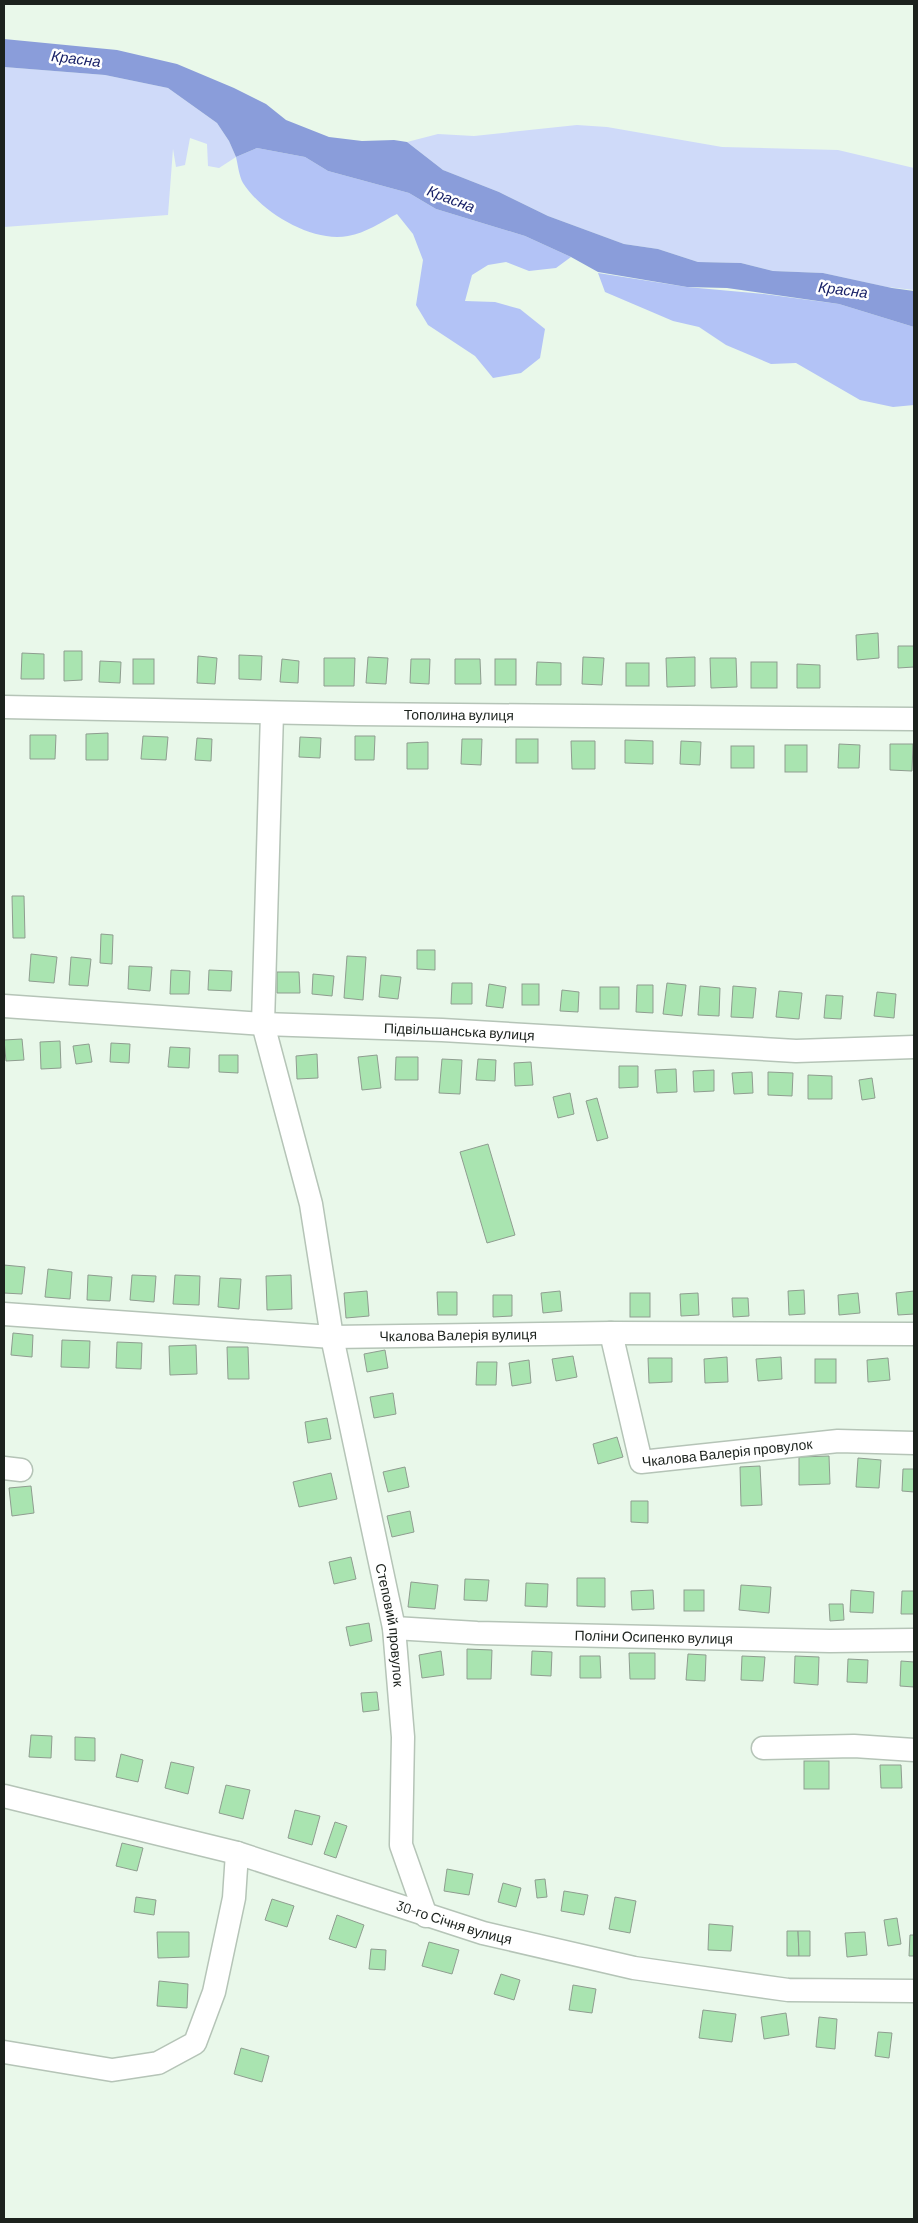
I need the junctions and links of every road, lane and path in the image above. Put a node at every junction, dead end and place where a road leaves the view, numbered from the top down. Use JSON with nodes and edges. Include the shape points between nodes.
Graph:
{"nodes":[{"id":1,"x":4,"y":708,"type":"edge"},
{"id":2,"x":272,"y":713,"type":"junction"},
{"id":3,"x":914,"y":719,"type":"edge"},
{"id":4,"x":4,"y":1006,"type":"edge"},
{"id":5,"x":264,"y":1024,"type":"junction"},
{"id":6,"x":914,"y":1047,"type":"edge"},
{"id":7,"x":4,"y":1314,"type":"edge"},
{"id":8,"x":611,"y":1333,"type":"junction"},
{"id":9,"x":914,"y":1334,"type":"edge"},
{"id":10,"x":332,"y":1337,"type":"junction"},
{"id":11,"x":914,"y":1443,"type":"edge"},
{"id":12,"x":394,"y":1628,"type":"junction"},
{"id":13,"x":914,"y":1640,"type":"edge"},
{"id":14,"x":763,"y":1748,"type":"dead end"},
{"id":15,"x":914,"y":1750,"type":"edge"},
{"id":16,"x":4,"y":1796,"type":"edge"},
{"id":17,"x":237,"y":1853,"type":"junction"},
{"id":18,"x":426,"y":1916,"type":"junction"},
{"id":19,"x":914,"y":1991,"type":"edge"},
{"id":20,"x":4,"y":2052,"type":"edge"}],
"edges":[{"from":1,"to":2,"type":"street","name":"Тополина вулиця"},
{"from":2,"to":3,"type":"street","name":"Тополина вулиця"},
{"from":2,"to":5,"type":"street","name":"Степовий провулок"},
{"from":4,"to":5,"type":"street","name":"Підвільшанська вулиця"},
{"from":5,"to":6,"type":"street","name":"Підвільшанська вулиця","via":[[442,1030],[796,1051]]},
{"from":5,"to":10,"type":"street","name":"Степовий провулок","via":[[311,1204]]},
{"from":7,"to":10,"type":"street","name":"Чкалова Валерія вулиця"},
{"from":8,"to":9,"type":"street","name":"Чкалова Валерія вулиця"},
{"from":8,"to":10,"type":"street","name":"Чкалова Валерія вулиця"},
{"from":8,"to":11,"type":"street","name":"Чкалова Валерія провулок","via":[[641,1462],[838,1441]]},
{"from":10,"to":12,"type":"street","name":"Степовий провулок"},
{"from":12,"to":13,"type":"street","name":"Поліни Осипенко вулиця","via":[[820,1641]]},
{"from":12,"to":18,"type":"street","name":"Степовий провулок","via":[[403,1737],[401,1845]]},
{"from":14,"to":15,"type":"street","via":[[854,1746]]},
{"from":16,"to":17,"type":"street","name":"30-го Січня вулиця"},
{"from":17,"to":18,"type":"street","name":"30-го Січня вулиця"},
{"from":17,"to":20,"type":"street","via":[[234,1898],[214,1992],[196,2043],[158,2062],[112,2070]]},
{"from":18,"to":19,"type":"street","name":"30-го Січня вулиця","via":[[483,1933],[634,1968],[788,1990]]}]}
